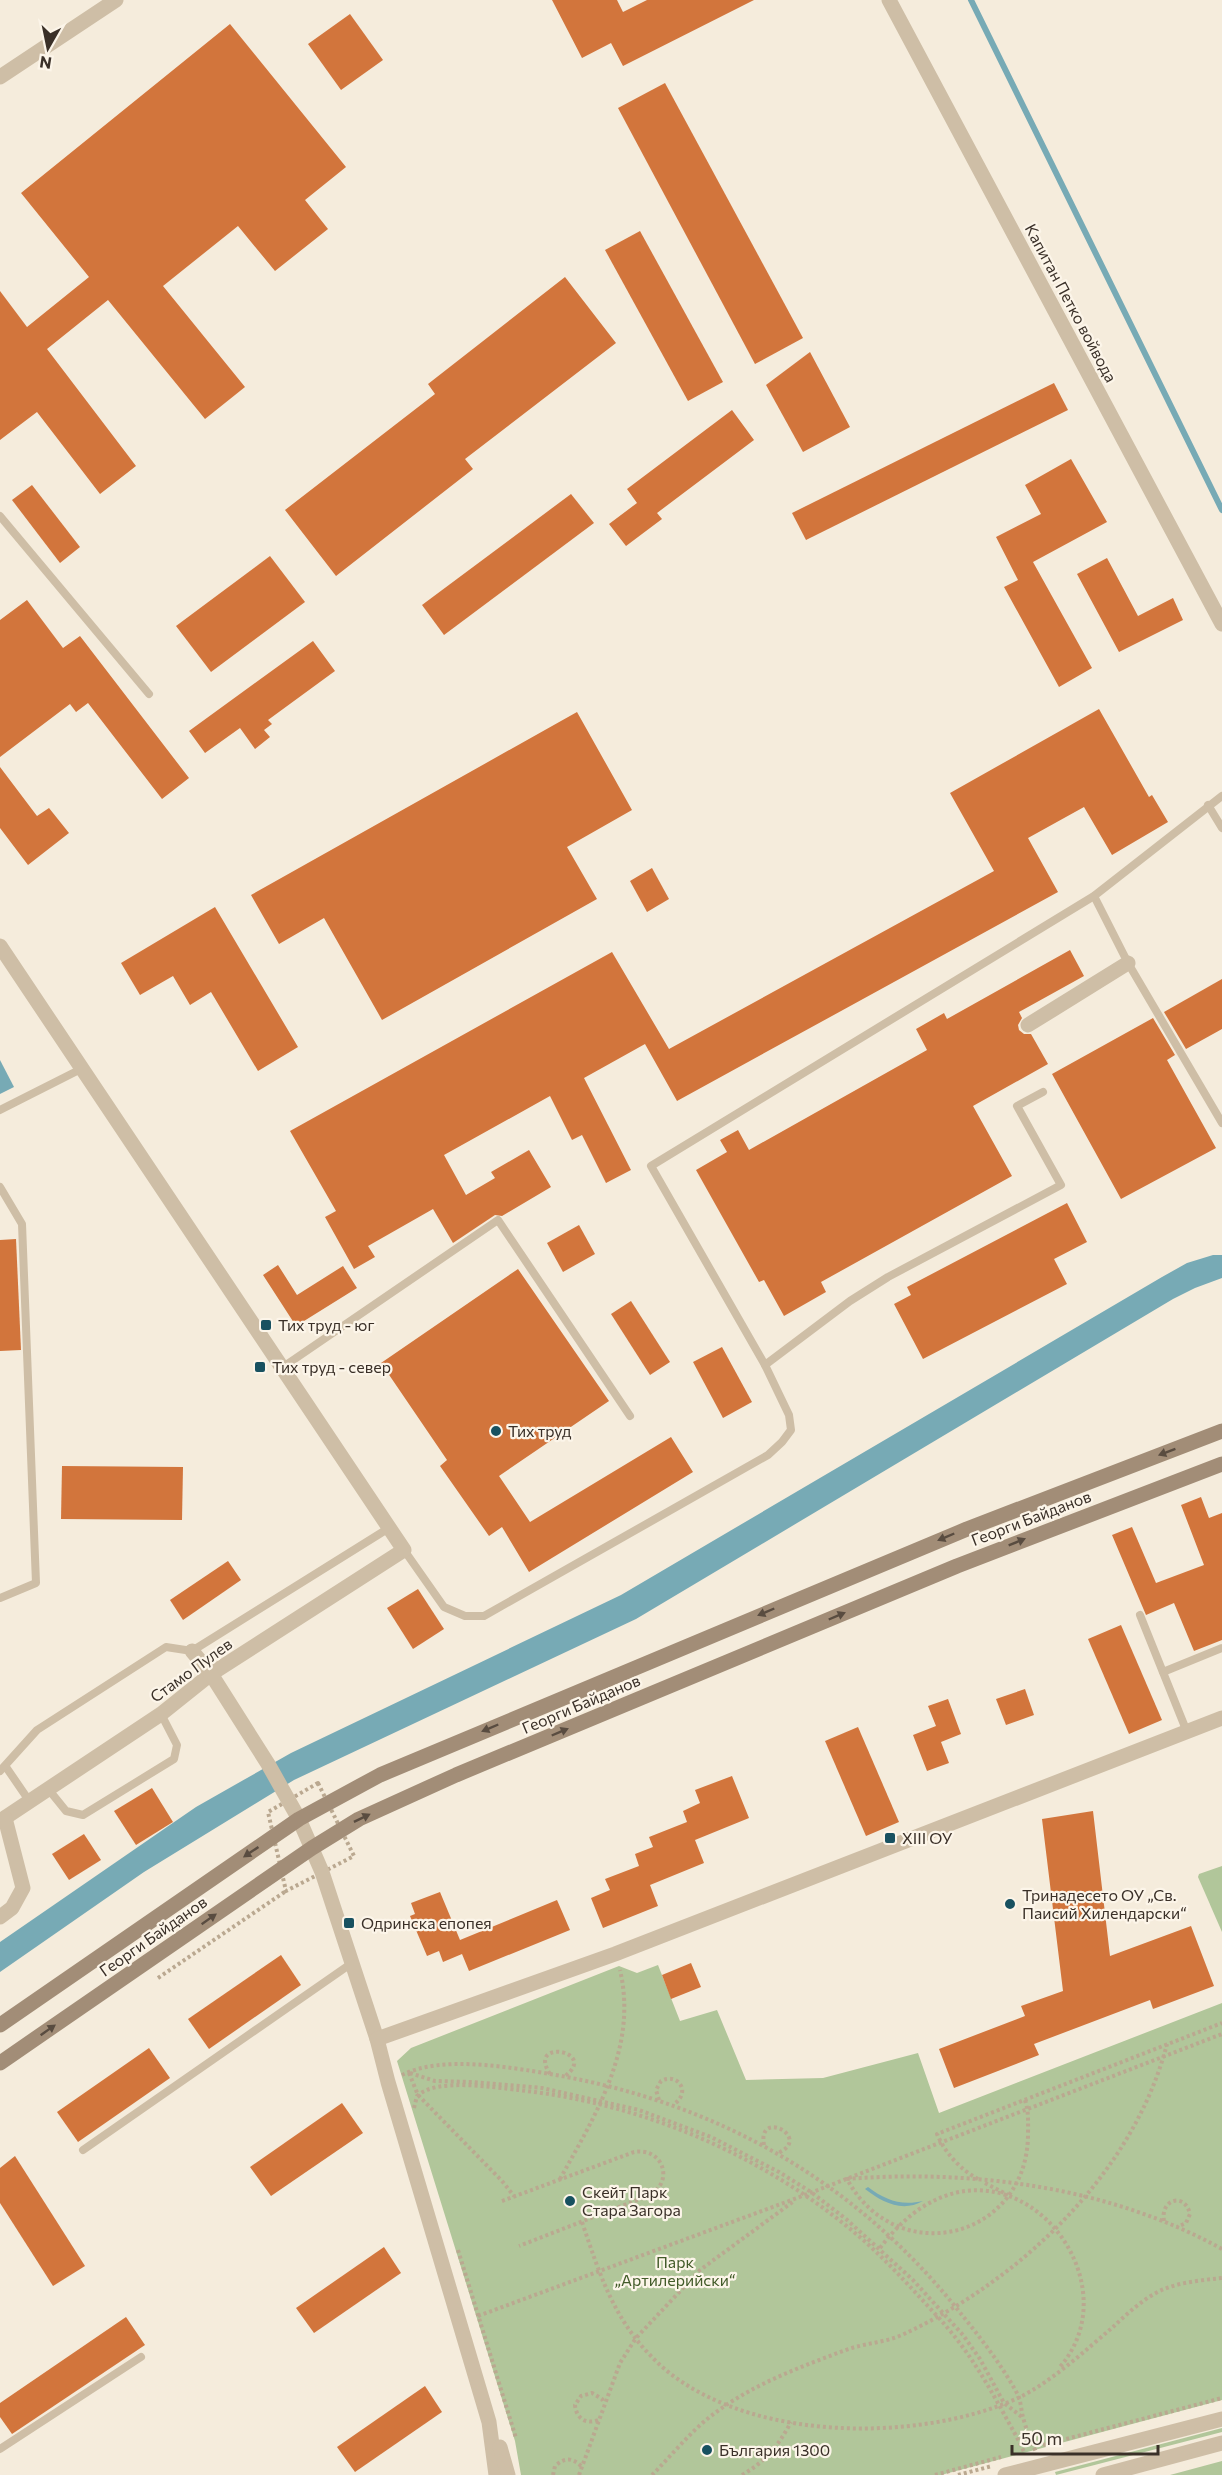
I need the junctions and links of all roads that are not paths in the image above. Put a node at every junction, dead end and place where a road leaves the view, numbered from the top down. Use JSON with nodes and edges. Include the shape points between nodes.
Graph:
{"nodes":[{"id":1,"x":116,"y":0,"type":"edge"},
{"id":2,"x":889,"y":0,"type":"edge"},
{"id":3,"x":2,"y":72,"type":"edge"},
{"id":4,"x":0,"y":516,"type":"edge"},
{"id":5,"x":1222,"y":624,"type":"edge"},
{"id":6,"x":149,"y":694,"type":"dead end"},
{"id":7,"x":1222,"y":796,"type":"edge"},
{"id":8,"x":1208,"y":805,"type":"junction"},
{"id":9,"x":1222,"y":828,"type":"edge"},
{"id":10,"x":1094,"y":896,"type":"junction"},
{"id":11,"x":0,"y":946,"type":"edge"},
{"id":12,"x":1128,"y":963,"type":"junction"},
{"id":13,"x":1028,"y":1025,"type":"dead end"},
{"id":14,"x":83,"y":1068,"type":"junction"},
{"id":15,"x":1043,"y":1092,"type":"dead end"},
{"id":16,"x":0,"y":1110,"type":"edge"},
{"id":17,"x":1222,"y":1123,"type":"edge"},
{"id":18,"x":0,"y":1187,"type":"edge"},
{"id":19,"x":765,"y":1365,"type":"junction"},
{"id":20,"x":283,"y":1367,"type":"junction"},
{"id":21,"x":630,"y":1416,"type":"dead end"},
{"id":22,"x":1222,"y":1431,"type":"edge"},
{"id":23,"x":1222,"y":1464,"type":"edge"},
{"id":24,"x":390,"y":1527,"type":"junction"},
{"id":25,"x":404,"y":1550,"type":"junction"},
{"id":26,"x":0,"y":1598,"type":"edge"},
{"id":27,"x":1140,"y":1615,"type":"dead end"},
{"id":28,"x":1222,"y":1648,"type":"edge"},
{"id":29,"x":192,"y":1651,"type":"junction"},
{"id":30,"x":1163,"y":1672,"type":"junction"},
{"id":31,"x":211,"y":1674,"type":"junction"},
{"id":32,"x":161,"y":1714,"type":"junction"},
{"id":33,"x":1221,"y":1722,"type":"edge"},
{"id":34,"x":1187,"y":1732,"type":"junction"},
{"id":35,"x":3,"y":1769,"type":"edge"},
{"id":36,"x":49,"y":1790,"type":"junction"},
{"id":37,"x":30,"y":1802,"type":"junction"},
{"id":38,"x":299,"y":1819,"type":"junction"},
{"id":39,"x":2,"y":1820,"type":"edge"},
{"id":40,"x":312,"y":1848,"type":"junction"},
{"id":41,"x":0,"y":1917,"type":"edge"},
{"id":42,"x":352,"y":1963,"type":"junction"},
{"id":43,"x":0,"y":2025,"type":"edge"},
{"id":44,"x":377,"y":2039,"type":"junction"},
{"id":45,"x":0,"y":2063,"type":"edge"},
{"id":46,"x":83,"y":2150,"type":"dead end"},
{"id":47,"x":141,"y":2357,"type":"dead end"},
{"id":48,"x":1222,"y":2419,"type":"edge"},
{"id":49,"x":489,"y":2422,"type":"junction"},
{"id":50,"x":1222,"y":2443,"type":"edge"},
{"id":51,"x":0,"y":2449,"type":"edge"},
{"id":52,"x":496,"y":2475,"type":"edge"},
{"id":53,"x":508,"y":2475,"type":"edge"},
{"id":54,"x":1005,"y":2475,"type":"edge"},
{"id":55,"x":1103,"y":2475,"type":"edge"}],
"edges":[{"from":1,"to":3,"type":"street"},
{"from":2,"to":5,"type":"street","name":"Капитан Петко войвода"},
{"from":4,"to":6,"type":"lane"},
{"from":7,"to":8,"type":"lane"},
{"from":8,"to":9,"type":"lane"},
{"from":8,"to":10,"type":"lane"},
{"from":10,"to":12,"type":"lane"},
{"from":10,"to":19,"type":"lane","via":[[651,1166]]},
{"from":11,"to":14,"type":"street"},
{"from":12,"to":13,"type":"street"},
{"from":12,"to":17,"type":"lane"},
{"from":14,"to":16,"type":"lane"},
{"from":14,"to":20,"type":"street"},
{"from":15,"to":19,"type":"lane","via":[[1017,1106],[1061,1185],[888,1277]]},
{"from":18,"to":26,"type":"lane","via":[[22,1224],[36,1583]]},
{"from":19,"to":25,"type":"lane","via":[[789,1415],[791,1430],[768,1455],[484,1616],[465,1616],[444,1607]]},
{"from":20,"to":21,"type":"lane","via":[[498,1220]]},
{"from":20,"to":24,"type":"street"},
{"from":22,"to":38,"type":"main road","name":"Георги Байданов","one_way":true,"via":[[967,1529],[611,1677],[380,1775]]},
{"from":40,"to":23,"type":"main road","name":"Георги Байданов","one_way":true,"via":[[341,1828],[467,1771],[957,1566]]},
{"from":24,"to":25,"type":"street"},
{"from":24,"to":29,"type":"lane"},
{"from":25,"to":31,"type":"street","name":"Стамо Пулев"},
{"from":27,"to":30,"type":"lane"},
{"from":28,"to":30,"type":"lane"},
{"from":29,"to":31,"type":"street"},
{"from":29,"to":35,"type":"lane","via":[[166,1647],[37,1730]]},
{"from":30,"to":34,"type":"lane"},
{"from":31,"to":32,"type":"street","name":"Стамо Пулев"},
{"from":31,"to":38,"type":"street"},
{"from":32,"to":36,"type":"street","name":"Стамо Пулев"},
{"from":32,"to":36,"type":"lane","via":[[177,1744],[174,1759],[83,1815],[66,1810]]},
{"from":33,"to":34,"type":"street"},
{"from":34,"to":44,"type":"street","via":[[615,1954]]},
{"from":35,"to":37,"type":"lane"},
{"from":36,"to":37,"type":"street","name":"Стамо Пулев"},
{"from":37,"to":39,"type":"street","name":"Стамо Пулев"},
{"from":38,"to":40,"type":"street"},
{"from":38,"to":43,"type":"main road","name":"Георги Байданов","one_way":true},
{"from":39,"to":41,"type":"street","via":[[23,1888],[12,1908]]},
{"from":40,"to":42,"type":"street"},
{"from":45,"to":40,"type":"main road","name":"Георги Байданов","one_way":true},
{"from":42,"to":44,"type":"street"},
{"from":42,"to":46,"type":"lane"},
{"from":44,"to":49,"type":"street"},
{"from":47,"to":51,"type":"lane"},
{"from":48,"to":54,"type":"street"},
{"from":49,"to":52,"type":"street"},
{"from":49,"to":53,"type":"street"},
{"from":50,"to":55,"type":"street"}]}
